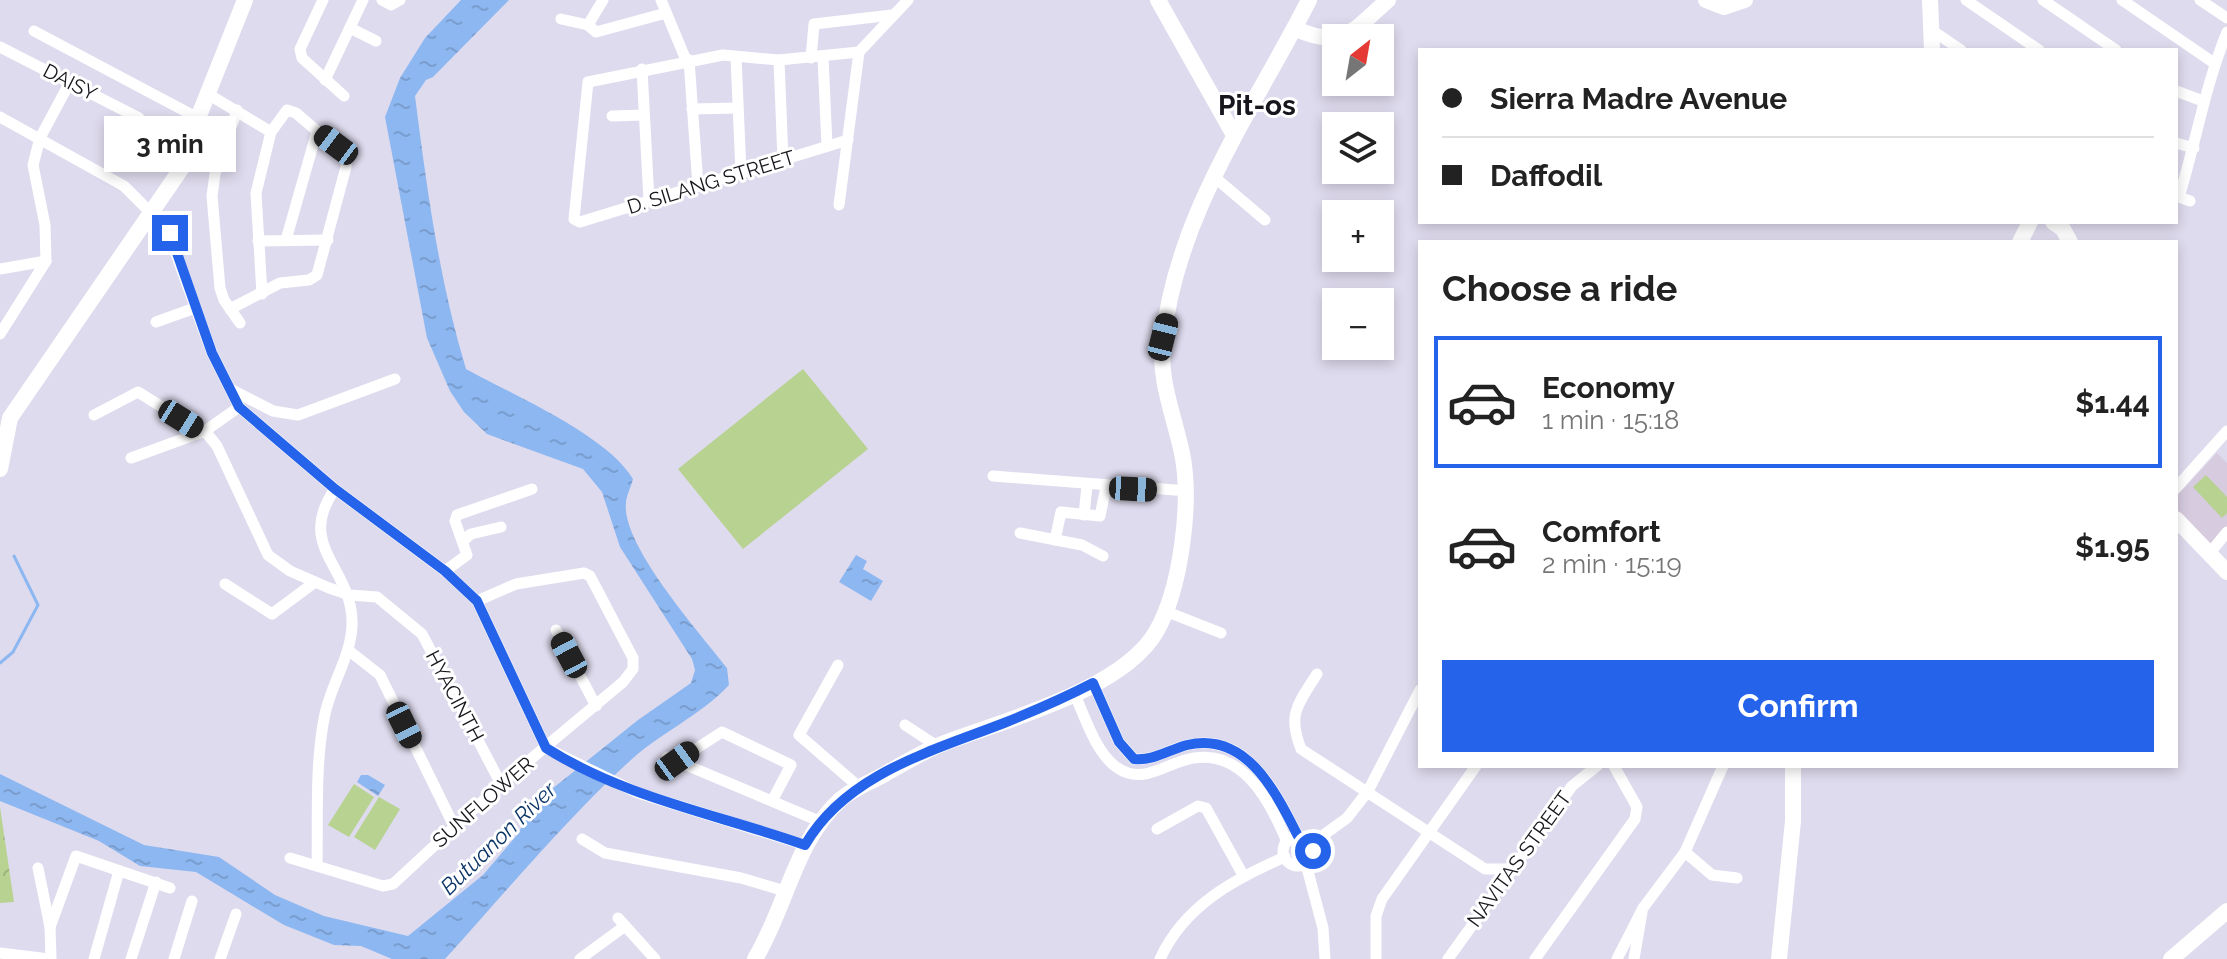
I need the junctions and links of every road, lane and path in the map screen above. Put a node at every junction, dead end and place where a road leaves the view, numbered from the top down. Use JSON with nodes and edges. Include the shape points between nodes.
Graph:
{"nodes":[{"id":1,"x":245,"y":0,"type":"edge"},
{"id":2,"x":323,"y":0,"type":"edge"},
{"id":3,"x":363,"y":0,"type":"edge"},
{"id":4,"x":382,"y":0,"type":"edge"},
{"id":5,"x":400,"y":0,"type":"edge"},
{"id":6,"x":603,"y":0,"type":"edge"},
{"id":7,"x":661,"y":0,"type":"edge"},
{"id":8,"x":908,"y":0,"type":"edge"},
{"id":9,"x":1158,"y":0,"type":"edge"},
{"id":10,"x":1388,"y":0,"type":"edge"},
{"id":11,"x":1706,"y":0,"type":"edge"},
{"id":12,"x":1745,"y":0,"type":"edge"},
{"id":13,"x":1930,"y":0,"type":"edge"},
{"id":14,"x":1966,"y":0,"type":"edge"},
{"id":15,"x":2043,"y":0,"type":"edge"},
{"id":16,"x":2122,"y":0,"type":"edge"},
{"id":17,"x":2200,"y":0,"type":"edge"},
{"id":18,"x":1304,"y":2,"type":"edge"},
{"id":19,"x":666,"y":13,"type":"junction"},
{"id":20,"x":892,"y":15,"type":"junction"},
{"id":21,"x":2227,"y":18,"type":"edge"},
{"id":22,"x":561,"y":19,"type":"dead end"},
{"id":23,"x":588,"y":25,"type":"junction"},
{"id":24,"x":350,"y":28,"type":"junction"},
{"id":25,"x":1929,"y":28,"type":"junction"},
{"id":26,"x":1296,"y":29,"type":"junction"},
{"id":27,"x":34,"y":31,"type":"dead end"},
{"id":28,"x":2227,"y":32,"type":"edge"},
{"id":29,"x":376,"y":41,"type":"dead end"},
{"id":30,"x":0,"y":47,"type":"edge"},
{"id":31,"x":1932,"y":48,"type":"edge"},
{"id":32,"x":1958,"y":48,"type":"edge"},
{"id":33,"x":2036,"y":48,"type":"edge"},
{"id":34,"x":2113,"y":48,"type":"edge"},
{"id":35,"x":859,"y":52,"type":"junction"},
{"id":36,"x":736,"y":57,"type":"junction"},
{"id":37,"x":817,"y":57,"type":"junction"},
{"id":38,"x":687,"y":60,"type":"junction"},
{"id":39,"x":779,"y":60,"type":"junction"},
{"id":40,"x":2214,"y":63,"type":"junction"},
{"id":41,"x":642,"y":69,"type":"junction"},
{"id":42,"x":325,"y":80,"type":"junction"},
{"id":43,"x":70,"y":82,"type":"junction"},
{"id":44,"x":2178,"y":92,"type":"edge"},
{"id":45,"x":208,"y":94,"type":"junction"},
{"id":46,"x":344,"y":96,"type":"dead end"},
{"id":47,"x":2203,"y":101,"type":"junction"},
{"id":48,"x":738,"y":108,"type":"junction"},
{"id":49,"x":692,"y":109,"type":"junction"},
{"id":50,"x":237,"y":110,"type":"junction"},
{"id":51,"x":644,"y":115,"type":"junction"},
{"id":52,"x":612,"y":116,"type":"dead end"},
{"id":53,"x":0,"y":117,"type":"edge"},
{"id":54,"x":139,"y":118,"type":"dead end"},
{"id":55,"x":198,"y":118,"type":"junction"},
{"id":56,"x":317,"y":131,"type":"junction"},
{"id":57,"x":271,"y":132,"type":"junction"},
{"id":58,"x":1234,"y":135,"type":"junction"},
{"id":59,"x":40,"y":138,"type":"junction"},
{"id":60,"x":848,"y":140,"type":"junction"},
{"id":61,"x":2178,"y":144,"type":"edge"},
{"id":62,"x":827,"y":146,"type":"junction"},
{"id":63,"x":2194,"y":148,"type":"junction"},
{"id":64,"x":783,"y":160,"type":"junction"},
{"id":65,"x":741,"y":173,"type":"junction"},
{"id":66,"x":1212,"y":175,"type":"junction"},
{"id":67,"x":698,"y":186,"type":"junction"},
{"id":68,"x":2181,"y":197,"type":"edge"},
{"id":69,"x":649,"y":201,"type":"junction"},
{"id":70,"x":839,"y":205,"type":"dead end"},
{"id":71,"x":153,"y":214,"type":"junction"},
{"id":72,"x":1265,"y":220,"type":"dead end"},
{"id":73,"x":2056,"y":224,"type":"edge"},
{"id":74,"x":286,"y":240,"type":"junction"},
{"id":75,"x":328,"y":240,"type":"junction"},
{"id":76,"x":2069,"y":240,"type":"edge"},
{"id":77,"x":258,"y":241,"type":"junction"},
{"id":78,"x":46,"y":261,"type":"junction"},
{"id":79,"x":0,"y":269,"type":"edge"},
{"id":80,"x":262,"y":294,"type":"junction"},
{"id":81,"x":195,"y":308,"type":"junction"},
{"id":82,"x":230,"y":309,"type":"junction"},
{"id":83,"x":156,"y":322,"type":"dead end"},
{"id":84,"x":240,"y":323,"type":"dead end"},
{"id":85,"x":0,"y":334,"type":"edge"},
{"id":86,"x":395,"y":379,"type":"dead end"},
{"id":87,"x":232,"y":390,"type":"junction"},
{"id":88,"x":239,"y":407,"type":"junction"},
{"id":89,"x":94,"y":415,"type":"dead end"},
{"id":90,"x":2227,"y":431,"type":"edge"},
{"id":91,"x":203,"y":432,"type":"junction"},
{"id":92,"x":131,"y":458,"type":"dead end"},
{"id":93,"x":0,"y":469,"type":"edge"},
{"id":94,"x":993,"y":476,"type":"dead end"},
{"id":95,"x":1087,"y":486,"type":"junction"},
{"id":96,"x":2178,"y":486,"type":"edge"},
{"id":97,"x":1106,"y":487,"type":"junction"},
{"id":98,"x":335,"y":489,"type":"junction"},
{"id":99,"x":532,"y":489,"type":"dead end"},
{"id":100,"x":1188,"y":491,"type":"junction"},
{"id":101,"x":1084,"y":515,"type":"junction"},
{"id":102,"x":2178,"y":521,"type":"edge"},
{"id":103,"x":501,"y":527,"type":"dead end"},
{"id":104,"x":2227,"y":532,"type":"edge"},
{"id":105,"x":1020,"y":533,"type":"dead end"},
{"id":106,"x":464,"y":540,"type":"junction"},
{"id":107,"x":1055,"y":540,"type":"junction"},
{"id":108,"x":2209,"y":554,"type":"junction"},
{"id":109,"x":1103,"y":556,"type":"dead end"},
{"id":110,"x":445,"y":571,"type":"junction"},
{"id":111,"x":2227,"y":572,"type":"edge"},
{"id":112,"x":315,"y":582,"type":"junction"},
{"id":113,"x":225,"y":584,"type":"dead end"},
{"id":114,"x":350,"y":595,"type":"junction"},
{"id":115,"x":477,"y":601,"type":"junction"},
{"id":116,"x":1165,"y":611,"type":"junction"},
{"id":117,"x":556,"y":630,"type":"dead end"},
{"id":118,"x":1221,"y":633,"type":"dead end"},
{"id":119,"x":348,"y":650,"type":"junction"},
{"id":120,"x":838,"y":665,"type":"dead end"},
{"id":121,"x":1317,"y":674,"type":"dead end"},
{"id":122,"x":1093,"y":683,"type":"junction"},
{"id":123,"x":1074,"y":693,"type":"junction"},
{"id":124,"x":1418,"y":694,"type":"edge"},
{"id":125,"x":596,"y":706,"type":"junction"},
{"id":126,"x":905,"y":725,"type":"dead end"},
{"id":127,"x":1119,"y":742,"type":"junction"},
{"id":128,"x":937,"y":746,"type":"junction"},
{"id":129,"x":546,"y":748,"type":"junction"},
{"id":130,"x":1103,"y":752,"type":"junction"},
{"id":131,"x":1475,"y":768,"type":"edge"},
{"id":132,"x":1594,"y":768,"type":"edge"},
{"id":133,"x":1615,"y":768,"type":"edge"},
{"id":134,"x":1722,"y":768,"type":"edge"},
{"id":135,"x":1793,"y":768,"type":"edge"},
{"id":136,"x":501,"y":784,"type":"junction"},
{"id":137,"x":1265,"y":786,"type":"junction"},
{"id":138,"x":859,"y":787,"type":"junction"},
{"id":139,"x":1368,"y":791,"type":"junction"},
{"id":140,"x":772,"y":801,"type":"junction"},
{"id":141,"x":819,"y":821,"type":"junction"},
{"id":142,"x":454,"y":826,"type":"junction"},
{"id":143,"x":1157,"y":829,"type":"dead end"},
{"id":144,"x":1430,"y":834,"type":"junction"},
{"id":145,"x":582,"y":839,"type":"dead end"},
{"id":146,"x":1292,"y":839,"type":"junction"},
{"id":147,"x":1311,"y":844,"type":"junction"},
{"id":148,"x":805,"y":845,"type":"junction"},
{"id":149,"x":1685,"y":852,"type":"junction"},
{"id":150,"x":1285,"y":857,"type":"junction"},
{"id":151,"x":290,"y":858,"type":"dead end"},
{"id":152,"x":1306,"y":864,"type":"junction"},
{"id":153,"x":317,"y":866,"type":"junction"},
{"id":154,"x":38,"y":868,"type":"dead end"},
{"id":155,"x":1485,"y":869,"type":"junction"},
{"id":156,"x":1509,"y":869,"type":"junction"},
{"id":157,"x":119,"y":871,"type":"junction"},
{"id":158,"x":1243,"y":875,"type":"junction"},
{"id":159,"x":1737,"y":878,"type":"dead end"},
{"id":160,"x":156,"y":882,"type":"junction"},
{"id":161,"x":1497,"y":886,"type":"junction"},
{"id":162,"x":170,"y":888,"type":"dead end"},
{"id":163,"x":785,"y":891,"type":"junction"},
{"id":164,"x":192,"y":901,"type":"dead end"},
{"id":165,"x":1643,"y":908,"type":"junction"},
{"id":166,"x":2227,"y":911,"type":"edge"},
{"id":167,"x":236,"y":914,"type":"dead end"},
{"id":168,"x":50,"y":927,"type":"junction"},
{"id":169,"x":0,"y":953,"type":"edge"},
{"id":170,"x":1451,"y":958,"type":"edge"},
{"id":171,"x":50,"y":959,"type":"edge"},
{"id":172,"x":94,"y":959,"type":"edge"},
{"id":173,"x":131,"y":959,"type":"edge"},
{"id":174,"x":174,"y":959,"type":"edge"},
{"id":175,"x":220,"y":959,"type":"edge"},
{"id":176,"x":580,"y":959,"type":"edge"},
{"id":177,"x":655,"y":959,"type":"edge"},
{"id":178,"x":755,"y":959,"type":"edge"},
{"id":179,"x":1160,"y":959,"type":"edge"},
{"id":180,"x":1325,"y":959,"type":"edge"},
{"id":181,"x":1376,"y":959,"type":"edge"},
{"id":182,"x":1535,"y":959,"type":"edge"},
{"id":183,"x":1617,"y":959,"type":"edge"},
{"id":184,"x":1634,"y":959,"type":"edge"},
{"id":185,"x":1779,"y":959,"type":"edge"},
{"id":186,"x":2171,"y":959,"type":"edge"}],
"edges":[{"from":1,"to":45,"type":"street"},
{"from":2,"to":42,"type":"street","via":[[300,49],[302,58]]},
{"from":3,"to":24,"type":"street"},
{"from":4,"to":5,"type":"street","via":[[391,5]]},
{"from":6,"to":23,"type":"street"},
{"from":7,"to":19,"type":"street"},
{"from":8,"to":20,"type":"street"},
{"from":9,"to":58,"type":"street"},
{"from":10,"to":26,"type":"street","via":[[1342,37],[1319,39]]},
{"from":11,"to":12,"type":"street","via":[[1724,7]]},
{"from":13,"to":25,"type":"street"},
{"from":14,"to":33,"type":"street"},
{"from":15,"to":34,"type":"street"},
{"from":16,"to":40,"type":"street"},
{"from":17,"to":21,"type":"street"},
{"from":18,"to":26,"type":"street"},
{"from":19,"to":23,"type":"street","via":[[596,32]]},
{"from":19,"to":38,"type":"street"},
{"from":20,"to":35,"type":"street"},
{"from":20,"to":37,"type":"street","via":[[814,24]]},
{"from":22,"to":23,"type":"street"},
{"from":24,"to":29,"type":"street"},
{"from":24,"to":42,"type":"street"},
{"from":25,"to":31,"type":"street"},
{"from":25,"to":32,"type":"street"},
{"from":26,"to":58,"type":"street"},
{"from":27,"to":55,"type":"street"},
{"from":28,"to":40,"type":"street"},
{"from":30,"to":43,"type":"street","name":"DAISY"},
{"from":35,"to":37,"type":"street"},
{"from":35,"to":60,"type":"street"},
{"from":36,"to":38,"type":"street"},
{"from":36,"to":39,"type":"street"},
{"from":36,"to":48,"type":"street"},
{"from":37,"to":39,"type":"street"},
{"from":37,"to":62,"type":"street"},
{"from":38,"to":41,"type":"street"},
{"from":38,"to":49,"type":"street"},
{"from":39,"to":64,"type":"street"},
{"from":40,"to":47,"type":"street"},
{"from":41,"to":51,"type":"street"},
{"from":41,"to":69,"type":"street","name":"D. SILANG STREET","via":[[587,83],[574,219],[580,222]]},
{"from":42,"to":46,"type":"street"},
{"from":43,"to":54,"type":"street","name":"DAISY"},
{"from":43,"to":59,"type":"street"},
{"from":44,"to":47,"type":"street"},
{"from":45,"to":50,"type":"street"},
{"from":45,"to":55,"type":"street"},
{"from":47,"to":63,"type":"street"},
{"from":48,"to":49,"type":"street"},
{"from":48,"to":65,"type":"street"},
{"from":49,"to":67,"type":"street"},
{"from":50,"to":57,"type":"street"},
{"from":50,"to":82,"type":"street","via":[[212,196],[220,288]]},
{"from":51,"to":52,"type":"street"},
{"from":51,"to":69,"type":"street"},
{"from":53,"to":59,"type":"street"},
{"from":55,"to":71,"type":"street","via":[[192,153]]},
{"from":56,"to":57,"type":"street","via":[[287,110]]},
{"from":56,"to":74,"type":"street"},
{"from":56,"to":75,"type":"street","via":[[346,156]]},
{"from":57,"to":77,"type":"street","via":[[256,193]]},
{"from":58,"to":66,"type":"street"},
{"from":59,"to":71,"type":"street","via":[[124,186]]},
{"from":59,"to":78,"type":"street","via":[[33,165]]},
{"from":60,"to":62,"type":"street","name":"D. SILANG STREET"},
{"from":60,"to":70,"type":"street"},
{"from":61,"to":63,"type":"street"},
{"from":62,"to":64,"type":"street","name":"D. SILANG STREET"},
{"from":63,"to":68,"type":"street"},
{"from":64,"to":65,"type":"street","name":"D. SILANG STREET"},
{"from":65,"to":67,"type":"street","name":"D. SILANG STREET"},
{"from":66,"to":72,"type":"street"},
{"from":66,"to":100,"type":"street","via":[[1185,246],[1163,337],[1161,366]]},
{"from":67,"to":69,"type":"street","name":"D. SILANG STREET"},
{"from":71,"to":81,"type":"street","via":[[170,233]]},
{"from":71,"to":93,"type":"street","via":[[10,418]]},
{"from":73,"to":76,"type":"street"},
{"from":74,"to":75,"type":"street"},
{"from":74,"to":77,"type":"street"},
{"from":75,"to":80,"type":"street","via":[[317,275],[280,283]]},
{"from":77,"to":80,"type":"street"},
{"from":78,"to":79,"type":"street"},
{"from":78,"to":85,"type":"street"},
{"from":80,"to":82,"type":"street"},
{"from":81,"to":83,"type":"street"},
{"from":81,"to":87,"type":"street"},
{"from":82,"to":84,"type":"street"},
{"from":86,"to":87,"type":"street","via":[[298,415],[273,411]]},
{"from":87,"to":88,"type":"street"},
{"from":88,"to":91,"type":"street"},
{"from":88,"to":98,"type":"street"},
{"from":89,"to":91,"type":"street","name":"HYACINTH","via":[[138,392]]},
{"from":90,"to":96,"type":"street"},
{"from":91,"to":92,"type":"street"},
{"from":91,"to":112,"type":"street","name":"HYACINTH","via":[[217,446],[268,555]]},
{"from":94,"to":95,"type":"street"},
{"from":95,"to":97,"type":"street"},
{"from":95,"to":101,"type":"street"},
{"from":97,"to":100,"type":"street"},
{"from":97,"to":101,"type":"street","via":[[1100,516]]},
{"from":98,"to":110,"type":"street"},
{"from":98,"to":114,"type":"street","via":[[319,517],[319,530]]},
{"from":99,"to":106,"type":"street","via":[[457,515]]},
{"from":100,"to":116,"type":"street","via":[[1182,546]]},
{"from":101,"to":107,"type":"street","via":[[1061,512]]},
{"from":102,"to":108,"type":"street"},
{"from":103,"to":106,"type":"street"},
{"from":104,"to":108,"type":"street"},
{"from":105,"to":107,"type":"street"},
{"from":106,"to":110,"type":"street","via":[[466,557]]},
{"from":107,"to":109,"type":"street"},
{"from":108,"to":111,"type":"street"},
{"from":110,"to":115,"type":"street"},
{"from":112,"to":113,"type":"street","via":[[272,614]]},
{"from":112,"to":114,"type":"street","name":"HYACINTH"},
{"from":114,"to":119,"type":"street"},
{"from":114,"to":136,"type":"street","name":"HYACINTH","via":[[377,597],[422,634]]},
{"from":115,"to":125,"type":"street","name":"SUNFLOWER","via":[[516,584],[590,576],[633,658],[633,669]]},
{"from":115,"to":129,"type":"street"},
{"from":116,"to":118,"type":"street"},
{"from":116,"to":122,"type":"street","via":[[1139,654]]},
{"from":117,"to":125,"type":"street"},
{"from":119,"to":142,"type":"street","via":[[380,675]]},
{"from":119,"to":153,"type":"street","via":[[323,722]]},
{"from":120,"to":138,"type":"street","via":[[799,735]]},
{"from":121,"to":139,"type":"street","via":[[1296,706],[1292,726],[1301,749]]},
{"from":122,"to":123,"type":"street"},
{"from":122,"to":127,"type":"street"},
{"from":123,"to":128,"type":"street"},
{"from":123,"to":130,"type":"street"},
{"from":124,"to":139,"type":"street"},
{"from":125,"to":129,"type":"street","name":"SUNFLOWER"},
{"from":126,"to":128,"type":"street"},
{"from":127,"to":130,"type":"street"},
{"from":127,"to":137,"type":"street","via":[[1134,759],[1146,760],[1185,746],[1222,747],[1249,760]]},
{"from":128,"to":138,"type":"street"},
{"from":129,"to":136,"type":"street","name":"SUNFLOWER"},
{"from":129,"to":148,"type":"street","via":[[612,783]]},
{"from":130,"to":137,"type":"street","via":[[1127,773],[1143,775],[1184,760],[1212,757]]},
{"from":131,"to":144,"type":"street"},
{"from":132,"to":156,"type":"street","name":"NAVITAS STREET","via":[[1572,786]]},
{"from":133,"to":182,"type":"street","via":[[1637,807],[1635,819]]},
{"from":134,"to":149,"type":"street"},
{"from":135,"to":185,"type":"street"},
{"from":136,"to":142,"type":"street","name":"SUNFLOWER"},
{"from":137,"to":146,"type":"street"},
{"from":138,"to":141,"type":"street"},
{"from":139,"to":144,"type":"street"},
{"from":139,"to":147,"type":"street","via":[[1347,818]]},
{"from":140,"to":140,"type":"street","via":[[791,765],[722,732],[672,759]]},
{"from":140,"to":141,"type":"street"},
{"from":141,"to":148,"type":"street"},
{"from":142,"to":153,"type":"street","name":"SUNFLOWER","via":[[393,884],[383,886]]},
{"from":143,"to":158,"type":"street","via":[[1198,806],[1206,808]]},
{"from":144,"to":155,"type":"street"},
{"from":144,"to":181,"type":"street","via":[[1382,899],[1376,916]]},
{"from":145,"to":163,"type":"street","via":[[605,853]]},
{"from":146,"to":147,"type":"street"},
{"from":146,"to":150,"type":"street"},
{"from":147,"to":152,"type":"street","via":[[1313,855]]},
{"from":148,"to":163,"type":"street"},
{"from":149,"to":159,"type":"street","via":[[1712,875]]},
{"from":149,"to":165,"type":"street"},
{"from":150,"to":152,"type":"street","via":[[1296,866]]},
{"from":150,"to":158,"type":"street"},
{"from":151,"to":153,"type":"street","name":"SUNFLOWER"},
{"from":152,"to":180,"type":"street","via":[[1323,928]]},
{"from":154,"to":168,"type":"street"},
{"from":155,"to":156,"type":"street"},
{"from":155,"to":161,"type":"street"},
{"from":156,"to":161,"type":"street","name":"NAVITAS STREET"},
{"from":157,"to":160,"type":"street"},
{"from":157,"to":168,"type":"street","via":[[76,856]]},
{"from":157,"to":172,"type":"street"},
{"from":158,"to":179,"type":"street","via":[[1200,906]]},
{"from":160,"to":162,"type":"street"},
{"from":160,"to":173,"type":"street"},
{"from":161,"to":170,"type":"street","name":"NAVITAS STREET"},
{"from":163,"to":178,"type":"street"},
{"from":164,"to":174,"type":"street"},
{"from":165,"to":183,"type":"street"},
{"from":165,"to":184,"type":"street"},
{"from":166,"to":186,"type":"street"},
{"from":167,"to":175,"type":"street"},
{"from":168,"to":171,"type":"street"},
{"from":169,"to":171,"type":"street"},
{"from":176,"to":177,"type":"street","via":[[622,922]]}]}
